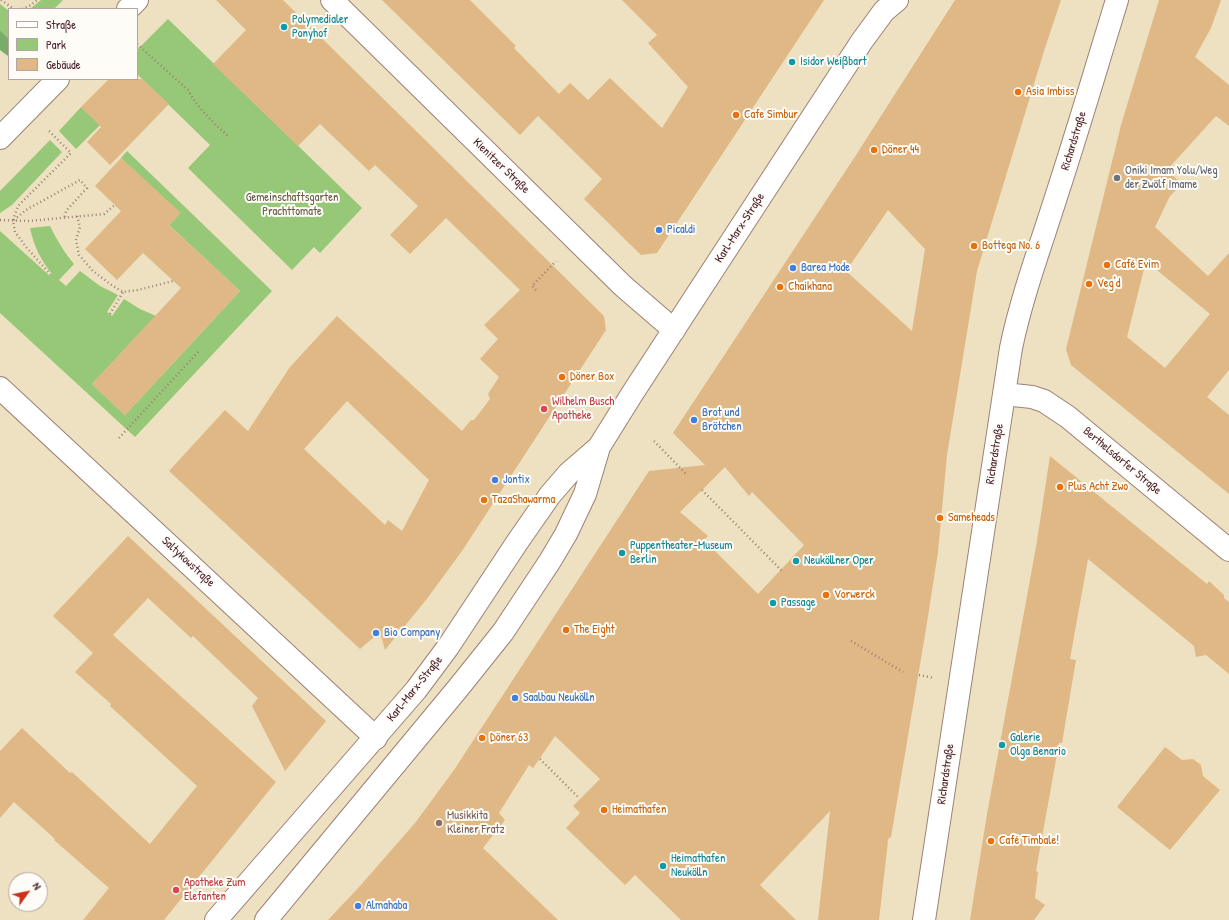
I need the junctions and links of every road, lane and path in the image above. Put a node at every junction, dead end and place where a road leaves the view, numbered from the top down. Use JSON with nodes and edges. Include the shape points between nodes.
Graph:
{"nodes":[{"id":1,"x":1,"y":0,"type":"edge"},
{"id":2,"x":37,"y":0,"type":"edge"},
{"id":3,"x":137,"y":0,"type":"edge"},
{"id":4,"x":332,"y":0,"type":"edge"},
{"id":5,"x":1117,"y":0,"type":"edge"},
{"id":6,"x":885,"y":3,"type":"edge"},
{"id":7,"x":13,"y":8,"type":"edge"},
{"id":8,"x":24,"y":8,"type":"edge"},
{"id":9,"x":129,"y":8,"type":"edge"},
{"id":10,"x":138,"y":45,"type":"edge"},
{"id":11,"x":57,"y":80,"type":"edge"},
{"id":12,"x":49,"y":131,"type":"dead end"},
{"id":13,"x":229,"y":137,"type":"dead end"},
{"id":14,"x":0,"y":138,"type":"edge"},
{"id":15,"x":115,"y":205,"type":"dead end"},
{"id":16,"x":78,"y":216,"type":"junction"},
{"id":17,"x":64,"y":219,"type":"junction"},
{"id":18,"x":0,"y":220,"type":"edge"},
{"id":19,"x":13,"y":220,"type":"junction"},
{"id":20,"x":556,"y":261,"type":"dead end"},
{"id":21,"x":51,"y":275,"type":"dead end"},
{"id":22,"x":172,"y":281,"type":"dead end"},
{"id":23,"x":536,"y":290,"type":"dead end"},
{"id":24,"x":124,"y":292,"type":"junction"},
{"id":25,"x":110,"y":314,"type":"dead end"},
{"id":26,"x":674,"y":330,"type":"junction"},
{"id":27,"x":199,"y":351,"type":"dead end"},
{"id":28,"x":0,"y":388,"type":"edge"},
{"id":29,"x":1004,"y":394,"type":"junction"},
{"id":30,"x":119,"y":438,"type":"dead end"},
{"id":31,"x":654,"y":441,"type":"dead end"},
{"id":32,"x":599,"y":447,"type":"junction"},
{"id":33,"x":687,"y":475,"type":"dead end"},
{"id":34,"x":702,"y":490,"type":"dead end"},
{"id":35,"x":1229,"y":550,"type":"edge"},
{"id":36,"x":782,"y":570,"type":"dead end"},
{"id":37,"x":851,"y":642,"type":"dead end"},
{"id":38,"x":903,"y":672,"type":"dead end"},
{"id":39,"x":919,"y":675,"type":"dead end"},
{"id":40,"x":927,"y":676,"type":"dead end"},
{"id":41,"x":376,"y":738,"type":"junction"},
{"id":42,"x":540,"y":758,"type":"dead end"},
{"id":43,"x":579,"y":798,"type":"dead end"},
{"id":44,"x":216,"y":920,"type":"edge"},
{"id":45,"x":266,"y":920,"type":"edge"},
{"id":46,"x":924,"y":920,"type":"edge"}],
"edges":[{"from":1,"to":7,"type":"path"},
{"from":2,"to":8,"type":"path"},
{"from":3,"to":9,"type":"street"},
{"from":4,"to":26,"type":"street","name":"Kienitzer Straße","via":[[623,286]]},
{"from":5,"to":29,"type":"street","name":"Richardstraße","via":[[1014,330]]},
{"from":6,"to":26,"type":"street","name":"Karl-Marx-Straße"},
{"from":10,"to":13,"type":"path","via":[[188,90],[206,116]]},
{"from":11,"to":14,"type":"street"},
{"from":12,"to":19,"type":"path","via":[[71,153],[18,206]]},
{"from":15,"to":16,"type":"path","via":[[104,214]]},
{"from":16,"to":17,"type":"path"},
{"from":16,"to":24,"type":"path","via":[[80,227],[76,240],[79,255],[93,271]]},
{"from":17,"to":19,"type":"path"},
{"from":17,"to":19,"type":"path","via":[[66,211],[87,188],[80,180]]},
{"from":18,"to":19,"type":"path"},
{"from":19,"to":21,"type":"path","via":[[19,237]]},
{"from":20,"to":23,"type":"path","via":[[532,286]]},
{"from":22,"to":24,"type":"path"},
{"from":24,"to":25,"type":"path"},
{"from":26,"to":32,"type":"street","name":"Karl-Marx-Straße"},
{"from":27,"to":30,"type":"path"},
{"from":28,"to":41,"type":"street","name":"Saltykowstraße"},
{"from":29,"to":35,"type":"street","name":"Berthelsdorfer Straße","via":[[1044,400]]},
{"from":29,"to":46,"type":"street","name":"Richardstraße"},
{"from":31,"to":33,"type":"path"},
{"from":32,"to":41,"type":"street","name":"Karl-Marx-Straße","via":[[569,473],[550,495],[431,671]]},
{"from":32,"to":45,"type":"street","name":"Karl-Marx-Straße","via":[[585,494],[566,534],[503,632]]},
{"from":34,"to":36,"type":"path"},
{"from":37,"to":38,"type":"path"},
{"from":39,"to":40,"type":"path"},
{"from":41,"to":44,"type":"street","name":"Karl-Marx-Straße"},
{"from":42,"to":43,"type":"path"}]}
